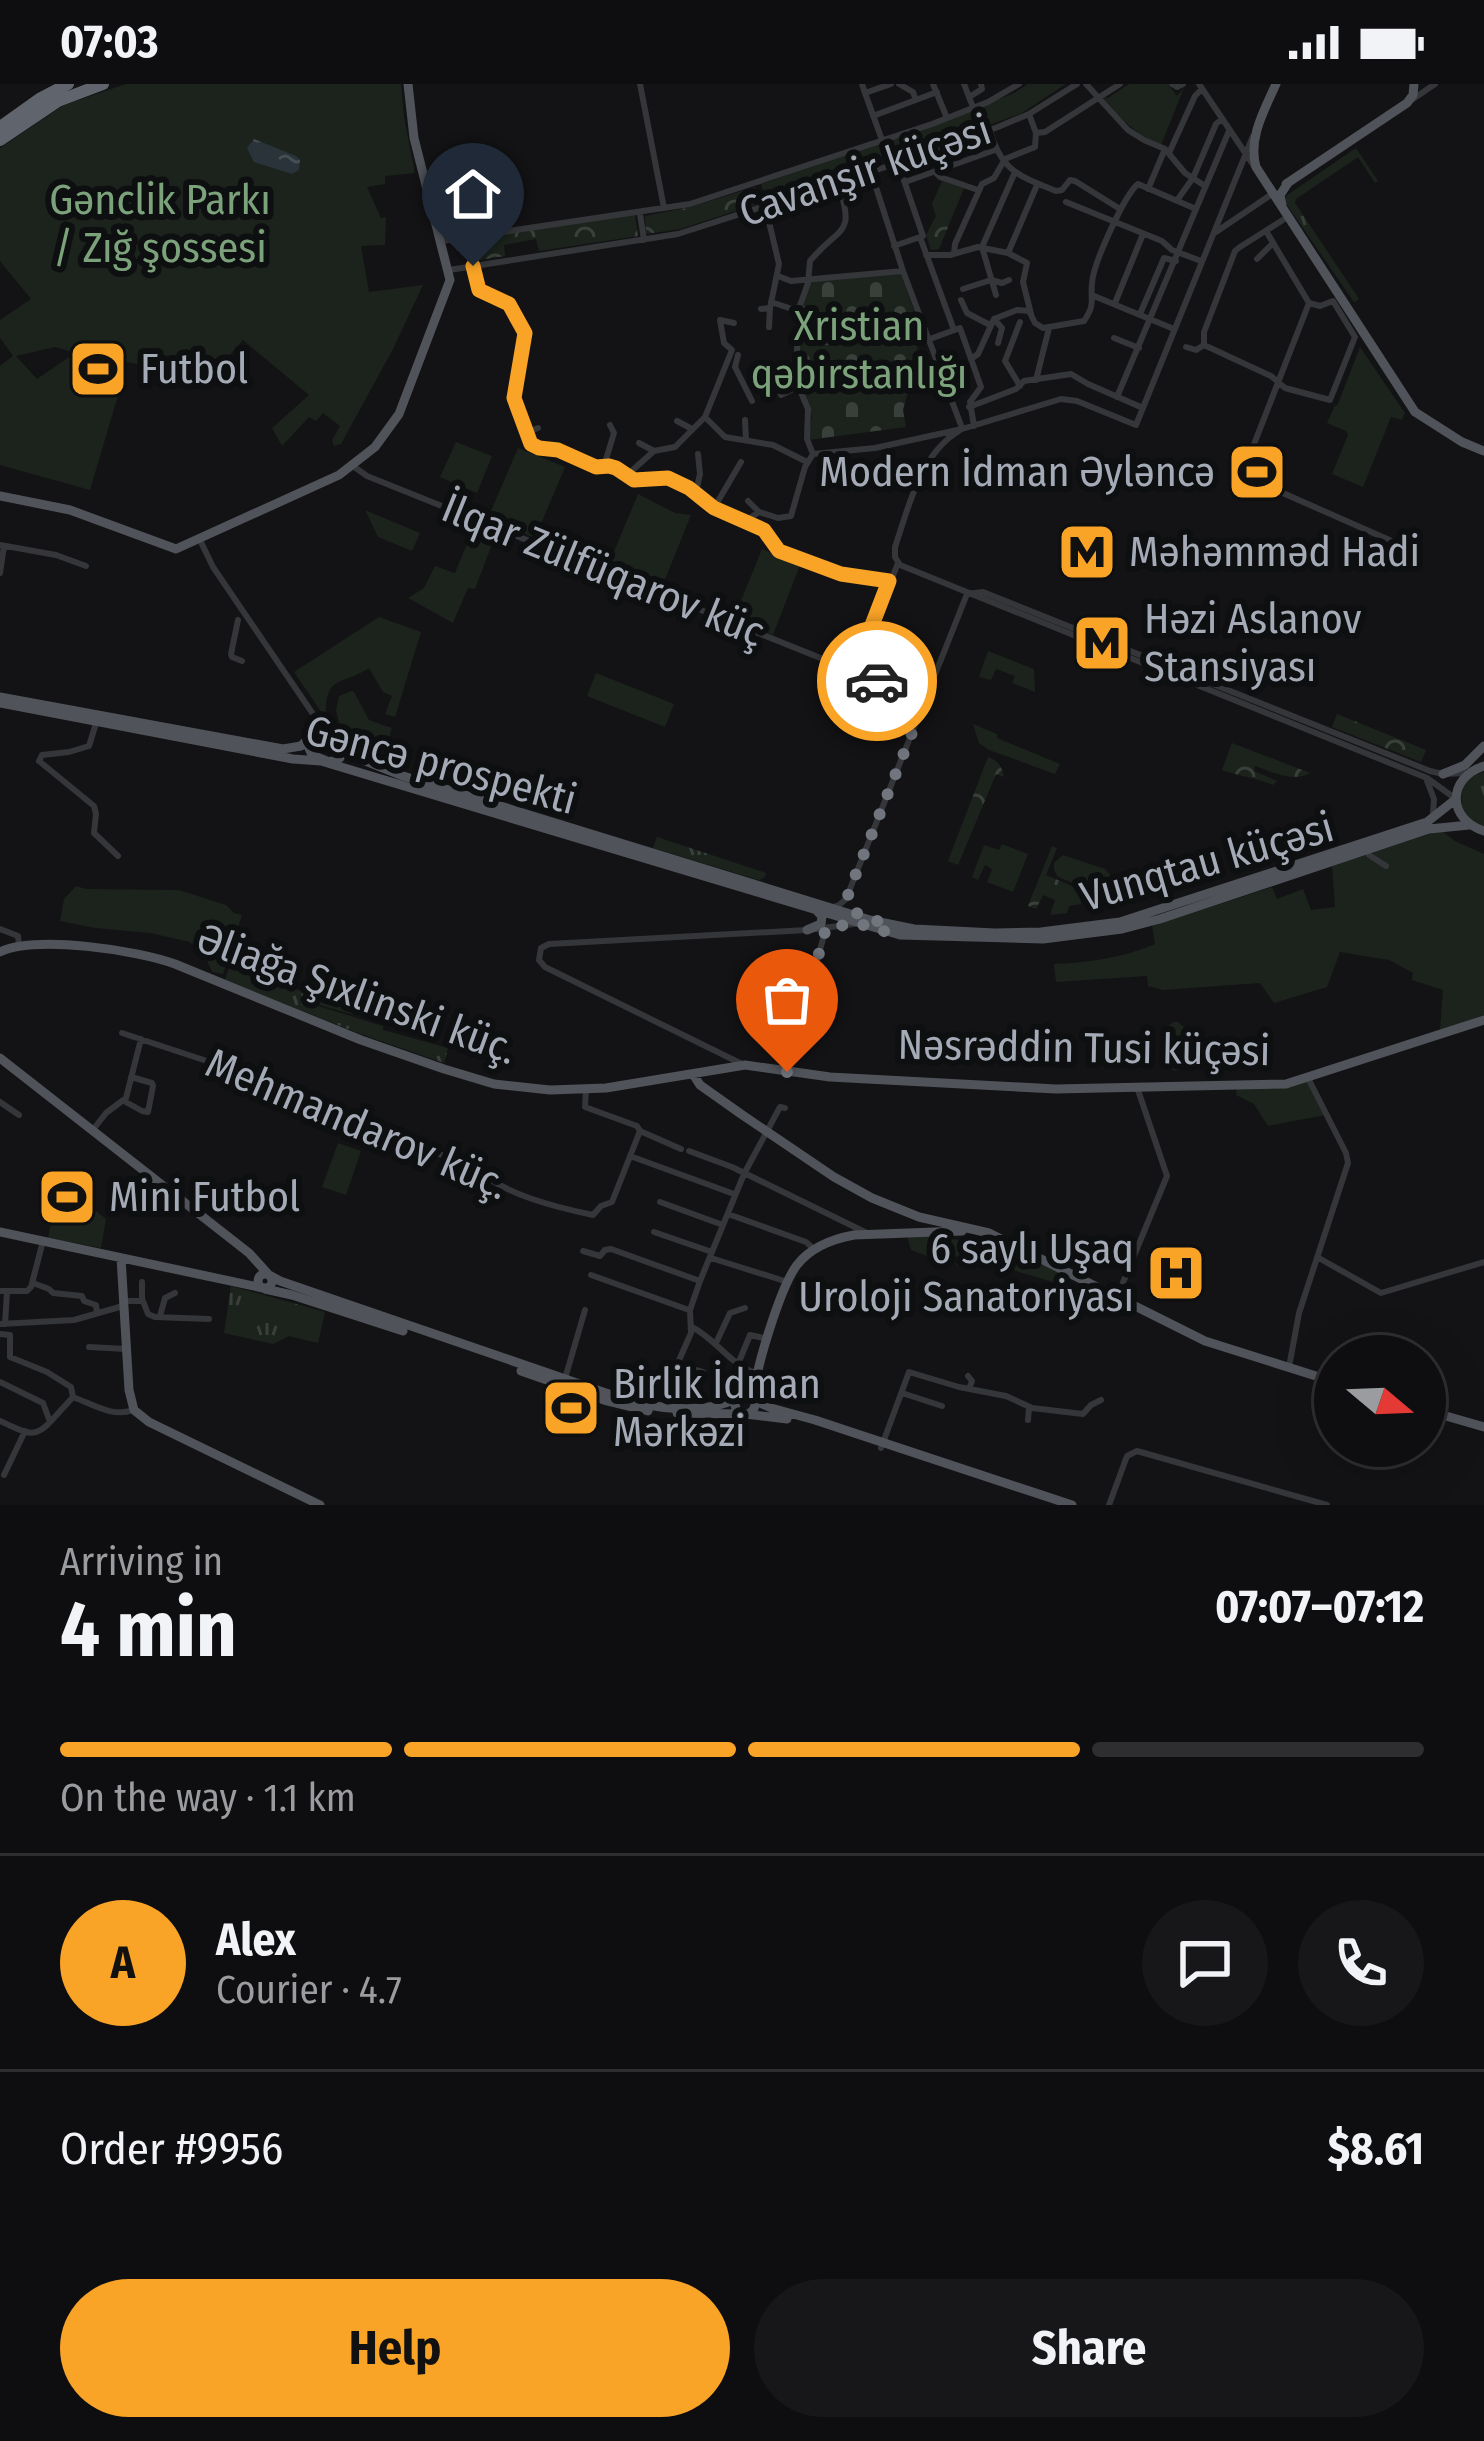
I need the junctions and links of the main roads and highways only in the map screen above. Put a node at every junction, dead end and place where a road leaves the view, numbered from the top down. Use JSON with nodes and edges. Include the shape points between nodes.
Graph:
{"nodes":[{"id":1,"x":68,"y":84,"type":"edge"},
{"id":2,"x":103,"y":84,"type":"edge"},
{"id":3,"x":408,"y":84,"type":"edge"},
{"id":4,"x":1276,"y":84,"type":"edge"},
{"id":5,"x":1418,"y":84,"type":"edge"},
{"id":6,"x":0,"y":127,"type":"edge"},
{"id":7,"x":0,"y":140,"type":"edge"},
{"id":8,"x":1288,"y":183,"type":"junction"},
{"id":9,"x":1272,"y":194,"type":"junction"},
{"id":10,"x":1416,"y":411,"type":"junction"},
{"id":11,"x":1478,"y":448,"type":"edge"},
{"id":12,"x":0,"y":496,"type":"edge"},
{"id":13,"x":0,"y":700,"type":"edge"},
{"id":14,"x":311,"y":737,"type":"junction"},
{"id":15,"x":334,"y":739,"type":"junction"},
{"id":16,"x":1484,"y":746,"type":"edge"},
{"id":17,"x":321,"y":760,"type":"junction"},
{"id":18,"x":1477,"y":767,"type":"edge"},
{"id":19,"x":1443,"y":774,"type":"road end"},
{"id":20,"x":1456,"y":799,"type":"junction"},
{"id":21,"x":1428,"y":824,"type":"junction"},
{"id":22,"x":1478,"y":830,"type":"edge"},
{"id":23,"x":816,"y":910,"type":"junction"},
{"id":24,"x":862,"y":920,"type":"junction"},
{"id":25,"x":888,"y":929,"type":"junction"},
{"id":26,"x":807,"y":930,"type":"road end"},
{"id":27,"x":0,"y":952,"type":"edge"},
{"id":28,"x":1484,"y":1020,"type":"edge"},
{"id":29,"x":722,"y":1054,"type":"road end"},
{"id":30,"x":0,"y":1058,"type":"edge"},
{"id":31,"x":745,"y":1065,"type":"joint"},
{"id":32,"x":721,"y":1069,"type":"junction"},
{"id":33,"x":693,"y":1074,"type":"junction"},
{"id":34,"x":932,"y":1220,"type":"junction"},
{"id":35,"x":974,"y":1230,"type":"junction"},
{"id":36,"x":0,"y":1232,"type":"edge"},
{"id":37,"x":921,"y":1233,"type":"junction"},
{"id":38,"x":121,"y":1258,"type":"junction"},
{"id":39,"x":264,"y":1282,"type":"junction"},
{"id":40,"x":756,"y":1373,"type":"junction"},
{"id":41,"x":1314,"y":1375,"type":"edge"},
{"id":42,"x":563,"y":1382,"type":"junction"},
{"id":43,"x":738,"y":1397,"type":"junction"},
{"id":44,"x":754,"y":1400,"type":"junction"},
{"id":45,"x":744,"y":1414,"type":"junction"},
{"id":46,"x":1446,"y":1416,"type":"edge"},
{"id":47,"x":1484,"y":1427,"type":"edge"},
{"id":48,"x":882,"y":1445,"type":"junction"},
{"id":49,"x":320,"y":1505,"type":"edge"},
{"id":50,"x":1053,"y":1505,"type":"edge"},
{"id":51,"x":1072,"y":1505,"type":"edge"}],
"edges":[{"from":1,"to":6,"type":"highway"},
{"from":2,"to":7,"type":"highway","via":[[58,101]]},
{"from":3,"to":12,"type":"main road","via":[[450,280],[403,406],[381,440],[320,485],[172,548],[70,510]]},
{"from":4,"to":9,"type":"main road","via":[[1252,152]]},
{"from":5,"to":8,"type":"main road","via":[[1407,103]]},
{"from":8,"to":9,"type":"main road"},
{"from":8,"to":10,"type":"main road","via":[[1283,207]]},
{"from":9,"to":10,"type":"main road"},
{"from":10,"to":11,"type":"main road"},
{"from":13,"to":14,"type":"main road","name":"Gəncə prospekti","via":[[283,748]]},
{"from":13,"to":17,"type":"main road","name":"Gəncə prospekti"},
{"from":14,"to":15,"type":"main road"},
{"from":14,"to":17,"type":"main road","via":[[309,751]]},
{"from":15,"to":17,"type":"main road","via":[[340,758]]},
{"from":15,"to":24,"type":"main road","name":"Gəncə prospekti","via":[[403,776]]},
{"from":16,"to":19,"type":"main road"},
{"from":17,"to":23,"type":"main road","name":"Gəncə prospekti"},
{"from":18,"to":20,"type":"main road"},
{"from":20,"to":21,"type":"main road"},
{"from":20,"to":22,"type":"main road"},
{"from":21,"to":22,"type":"main road"},
{"from":21,"to":25,"type":"main road","name":"Vunqtau küçəsi","via":[[1120,922],[1041,932]]},
{"from":21,"to":25,"type":"main road","name":"Vunqtau küçəsi","via":[[1122,929],[1026,940]]},
{"from":23,"to":24,"type":"main road","name":"Gəncə prospekti"},
{"from":23,"to":26,"type":"main road","via":[[820,924]]},
{"from":24,"to":25,"type":"main road","name":"Vunqtau küçəsi"},
{"from":27,"to":33,"type":"main road","name":"Əliağa Şıxlinski küç.","via":[[19,945],[146,955],[477,1080],[586,1090]]},
{"from":28,"to":31,"type":"main road","name":"Nəsrəddin Tusi küçəsi","via":[[1278,1084],[1057,1089]]},
{"from":29,"to":32,"type":"main road"},
{"from":30,"to":39,"type":"main road","via":[[257,1261]]},
{"from":31,"to":32,"type":"main road","name":"Əliağa Şıxlinski küç."},
{"from":32,"to":33,"type":"main road","name":"Əliağa Şıxlinski küç."},
{"from":33,"to":34,"type":"main road","via":[[857,1190]]},
{"from":34,"to":35,"type":"main road"},
{"from":34,"to":37,"type":"main road"},
{"from":35,"to":37,"type":"main road"},
{"from":35,"to":41,"type":"main road","via":[[1205,1341]]},
{"from":36,"to":38,"type":"main road"},
{"from":37,"to":40,"type":"main road","via":[[838,1238],[814,1249],[788,1282]]},
{"from":38,"to":39,"type":"main road","via":[[239,1284]]},
{"from":38,"to":49,"type":"main road","via":[[134,1410]]},
{"from":39,"to":42,"type":"main road"},
{"from":40,"to":43,"type":"main road"},
{"from":40,"to":44,"type":"main road"},
{"from":42,"to":43,"type":"main road","via":[[666,1407],[718,1407]]},
{"from":42,"to":45,"type":"main road","via":[[646,1411]]},
{"from":43,"to":44,"type":"main road"},
{"from":43,"to":45,"type":"main road","via":[[735,1408]]},
{"from":44,"to":45,"type":"main road"},
{"from":44,"to":48,"type":"main road"},
{"from":45,"to":48,"type":"main road"},
{"from":46,"to":47,"type":"main road"},
{"from":48,"to":50,"type":"main road"},
{"from":48,"to":51,"type":"main road"}]}
